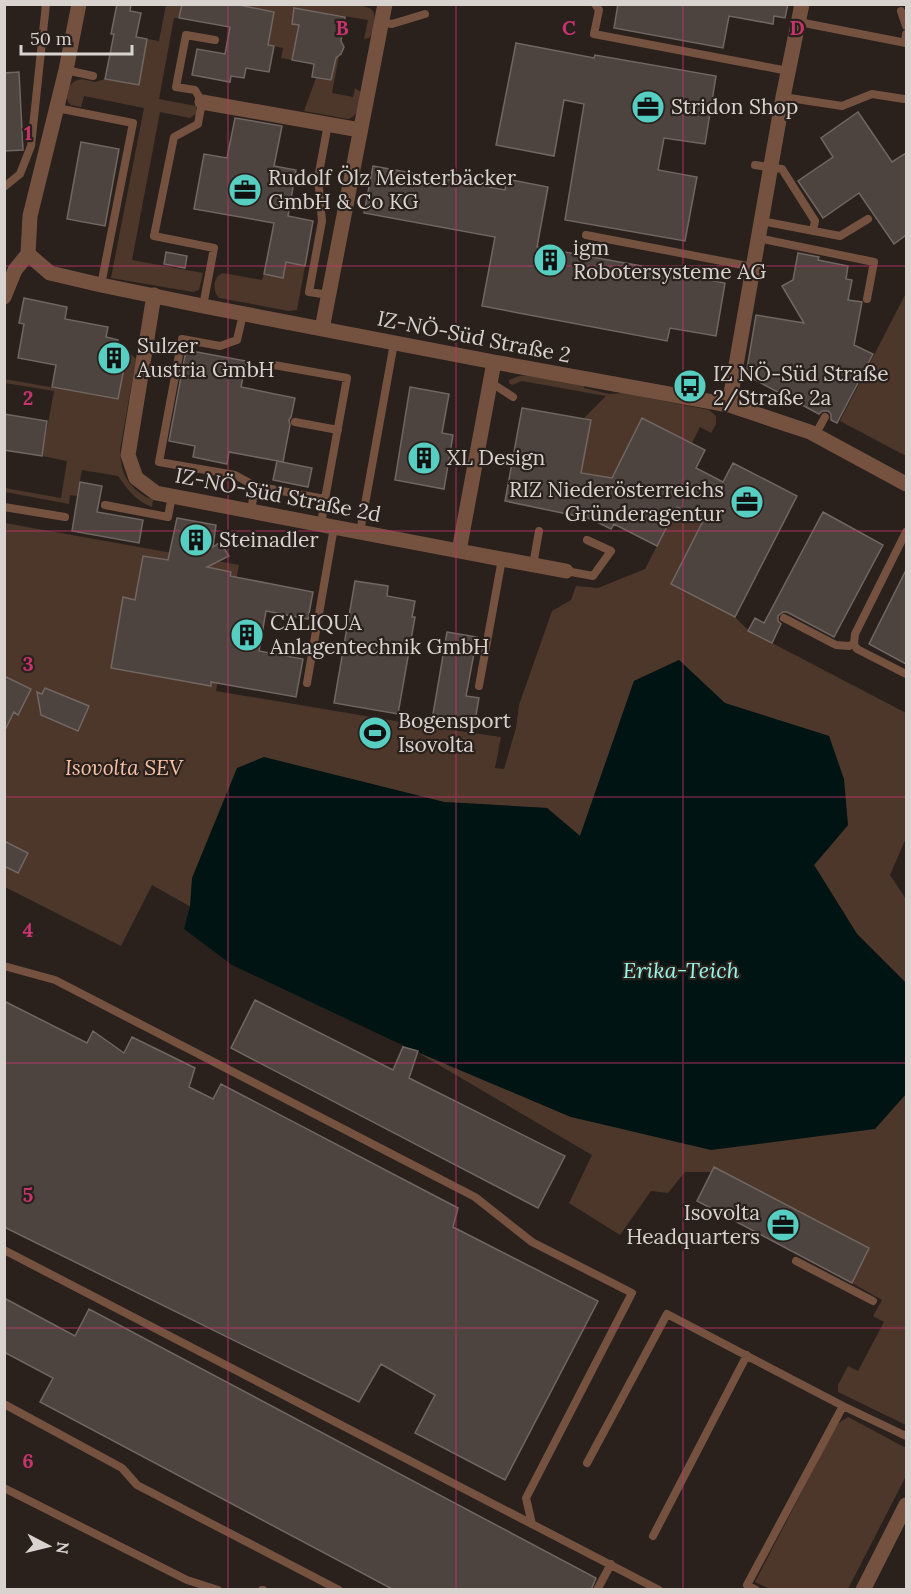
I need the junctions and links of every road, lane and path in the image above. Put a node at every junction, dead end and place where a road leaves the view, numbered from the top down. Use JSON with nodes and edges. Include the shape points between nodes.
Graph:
{"nodes":[{"id":1,"x":46,"y":4,"type":"edge"},
{"id":2,"x":79,"y":4,"type":"edge"},
{"id":3,"x":385,"y":4,"type":"edge"},
{"id":4,"x":595,"y":4,"type":"edge"},
{"id":5,"x":802,"y":4,"type":"edge"},
{"id":6,"x":901,"y":11,"type":"dead end"},
{"id":7,"x":425,"y":14,"type":"dead end"},
{"id":8,"x":381,"y":22,"type":"junction"},
{"id":9,"x":799,"y":22,"type":"junction"},
{"id":10,"x":906,"y":26,"type":"edge"},
{"id":11,"x":215,"y":40,"type":"dead end"},
{"id":12,"x":906,"y":40,"type":"edge"},
{"id":13,"x":66,"y":70,"type":"junction"},
{"id":14,"x":788,"y":71,"type":"junction"},
{"id":15,"x":93,"y":76,"type":"dead end"},
{"id":16,"x":783,"y":97,"type":"junction"},
{"id":17,"x":904,"y":99,"type":"dead end"},
{"id":18,"x":202,"y":102,"type":"junction"},
{"id":19,"x":57,"y":108,"type":"junction"},
{"id":20,"x":328,"y":124,"type":"junction"},
{"id":21,"x":360,"y":130,"type":"junction"},
{"id":22,"x":755,"y":165,"type":"dead end"},
{"id":23,"x":771,"y":168,"type":"junction"},
{"id":24,"x":4,"y":188,"type":"edge"},
{"id":25,"x":868,"y":219,"type":"dead end"},
{"id":26,"x":761,"y":221,"type":"junction"},
{"id":27,"x":813,"y":231,"type":"junction"},
{"id":28,"x":586,"y":235,"type":"dead end"},
{"id":29,"x":758,"y":238,"type":"junction"},
{"id":30,"x":27,"y":254,"type":"junction"},
{"id":31,"x":753,"y":267,"type":"junction"},
{"id":32,"x":101,"y":285,"type":"junction"},
{"id":33,"x":154,"y":295,"type":"junction"},
{"id":34,"x":329,"y":295,"type":"junction"},
{"id":35,"x":4,"y":297,"type":"edge"},
{"id":36,"x":867,"y":299,"type":"dead end"},
{"id":37,"x":203,"y":306,"type":"junction"},
{"id":38,"x":243,"y":314,"type":"junction"},
{"id":39,"x":322,"y":329,"type":"junction"},
{"id":40,"x":394,"y":343,"type":"junction"},
{"id":41,"x":494,"y":362,"type":"junction"},
{"id":42,"x":274,"y":365,"type":"dead end"},
{"id":43,"x":490,"y":382,"type":"junction"},
{"id":44,"x":513,"y":397,"type":"dead end"},
{"id":45,"x":729,"y":405,"type":"junction"},
{"id":46,"x":825,"y":417,"type":"dead end"},
{"id":47,"x":295,"y":422,"type":"dead end"},
{"id":48,"x":338,"y":430,"type":"junction"},
{"id":49,"x":815,"y":435,"type":"junction"},
{"id":50,"x":906,"y":484,"type":"edge"},
{"id":51,"x":255,"y":486,"type":"junction"},
{"id":52,"x":172,"y":496,"type":"junction"},
{"id":53,"x":325,"y":499,"type":"junction"},
{"id":54,"x":105,"y":505,"type":"dead end"},
{"id":55,"x":4,"y":507,"type":"edge"},
{"id":56,"x":251,"y":511,"type":"junction"},
{"id":57,"x":65,"y":517,"type":"dead end"},
{"id":58,"x":327,"y":526,"type":"junction"},
{"id":59,"x":539,"y":531,"type":"dead end"},
{"id":60,"x":360,"y":532,"type":"junction"},
{"id":61,"x":906,"y":532,"type":"edge"},
{"id":62,"x":587,"y":540,"type":"dead end"},
{"id":63,"x":459,"y":551,"type":"junction"},
{"id":64,"x":502,"y":559,"type":"junction"},
{"id":65,"x":532,"y":565,"type":"junction"},
{"id":66,"x":566,"y":571,"type":"joint"},
{"id":67,"x":784,"y":618,"type":"dead end"},
{"id":68,"x":854,"y":644,"type":"junction"},
{"id":69,"x":906,"y":674,"type":"edge"},
{"id":70,"x":307,"y":683,"type":"dead end"},
{"id":71,"x":479,"y":686,"type":"dead end"},
{"id":72,"x":4,"y":966,"type":"edge"},
{"id":73,"x":4,"y":1250,"type":"edge"},
{"id":74,"x":796,"y":1261,"type":"dead end"},
{"id":75,"x":873,"y":1301,"type":"dead end"},
{"id":76,"x":747,"y":1355,"type":"junction"},
{"id":77,"x":4,"y":1404,"type":"edge"},
{"id":78,"x":843,"y":1406,"type":"junction"},
{"id":79,"x":906,"y":1436,"type":"edge"},
{"id":80,"x":587,"y":1463,"type":"dead end"},
{"id":81,"x":4,"y":1488,"type":"edge"},
{"id":82,"x":906,"y":1505,"type":"edge"},
{"id":83,"x":532,"y":1524,"type":"junction"},
{"id":84,"x":653,"y":1536,"type":"dead end"},
{"id":85,"x":611,"y":1564,"type":"junction"},
{"id":86,"x":218,"y":1590,"type":"edge"},
{"id":87,"x":339,"y":1590,"type":"edge"},
{"id":88,"x":597,"y":1590,"type":"edge"},
{"id":89,"x":658,"y":1590,"type":"edge"},
{"id":90,"x":756,"y":1590,"type":"edge"},
{"id":91,"x":863,"y":1590,"type":"edge"}],
"edges":[{"from":1,"to":24,"type":"lane","via":[[31,146],[20,174]]},
{"from":2,"to":13,"type":"street"},
{"from":3,"to":8,"type":"street"},
{"from":4,"to":14,"type":"lane","via":[[599,10],[594,34]]},
{"from":5,"to":9,"type":"street"},
{"from":6,"to":10,"type":"lane"},
{"from":7,"to":8,"type":"lane","via":[[392,24]]},
{"from":8,"to":21,"type":"street"},
{"from":9,"to":12,"type":"lane"},
{"from":9,"to":14,"type":"street"},
{"from":11,"to":18,"type":"lane","via":[[186,35],[176,87],[195,90]]},
{"from":13,"to":15,"type":"lane"},
{"from":13,"to":19,"type":"street"},
{"from":14,"to":16,"type":"street"},
{"from":16,"to":17,"type":"lane","via":[[842,106],[872,94]]},
{"from":16,"to":23,"type":"street"},
{"from":18,"to":20,"type":"street"},
{"from":18,"to":37,"type":"lane","via":[[198,124],[174,137],[154,236],[214,248]]},
{"from":19,"to":30,"type":"street","via":[[30,216]]},
{"from":19,"to":32,"type":"lane","via":[[133,123]]},
{"from":20,"to":21,"type":"street"},
{"from":20,"to":34,"type":"lane","via":[[318,178],[322,221],[309,292]]},
{"from":21,"to":34,"type":"street"},
{"from":22,"to":23,"type":"lane"},
{"from":23,"to":26,"type":"street"},
{"from":23,"to":27,"type":"lane","via":[[783,170],[815,221]]},
{"from":25,"to":27,"type":"lane","via":[[840,236]]},
{"from":26,"to":27,"type":"lane"},
{"from":26,"to":29,"type":"street"},
{"from":28,"to":31,"type":"lane"},
{"from":29,"to":31,"type":"street"},
{"from":29,"to":36,"type":"lane","via":[[874,262]]},
{"from":30,"to":32,"type":"street","name":"IZ-NÖ-Süd Straße 2","via":[[50,273]]},
{"from":30,"to":35,"type":"street","via":[[15,270]]},
{"from":31,"to":45,"type":"street"},
{"from":32,"to":33,"type":"street","name":"IZ-NÖ-Süd Straße 2"},
{"from":33,"to":37,"type":"street","name":"IZ-NÖ-Süd Straße 2"},
{"from":33,"to":52,"type":"street","name":"IZ-NÖ-Süd Straße 2d","via":[[128,456],[136,477],[156,493]]},
{"from":34,"to":39,"type":"street"},
{"from":37,"to":38,"type":"street","name":"IZ-NÖ-Süd Straße 2"},
{"from":38,"to":39,"type":"street","name":"IZ-NÖ-Süd Straße 2"},
{"from":38,"to":51,"type":"lane","via":[[237,340],[220,346],[182,339],[159,462],[235,475]]},
{"from":39,"to":40,"type":"street","name":"IZ-NÖ-Süd Straße 2"},
{"from":40,"to":41,"type":"street","name":"IZ-NÖ-Süd Straße 2"},
{"from":40,"to":60,"type":"lane"},
{"from":41,"to":43,"type":"street"},
{"from":41,"to":45,"type":"street","name":"IZ-NÖ-Süd Straße 2"},
{"from":42,"to":48,"type":"lane","via":[[347,378]]},
{"from":43,"to":44,"type":"lane"},
{"from":43,"to":63,"type":"street"},
{"from":45,"to":49,"type":"street","name":"IZ-NÖ-Süd Straße 2"},
{"from":46,"to":49,"type":"lane"},
{"from":47,"to":48,"type":"lane"},
{"from":48,"to":53,"type":"lane"},
{"from":49,"to":50,"type":"street","name":"IZ-NÖ-Süd Straße 2"},
{"from":51,"to":53,"type":"lane"},
{"from":51,"to":56,"type":"lane"},
{"from":52,"to":54,"type":"lane","via":[[168,517]]},
{"from":52,"to":56,"type":"street","name":"IZ-NÖ-Süd Straße 2d"},
{"from":53,"to":58,"type":"lane"},
{"from":55,"to":57,"type":"lane"},
{"from":56,"to":58,"type":"street","name":"IZ-NÖ-Süd Straße 2d"},
{"from":58,"to":60,"type":"street","name":"IZ-NÖ-Süd Straße 2d"},
{"from":58,"to":70,"type":"lane"},
{"from":59,"to":65,"type":"lane"},
{"from":60,"to":63,"type":"street","name":"IZ-NÖ-Süd Straße 2d"},
{"from":61,"to":68,"type":"lane","via":[[855,634]]},
{"from":62,"to":66,"type":"lane","via":[[611,551],[593,576]]},
{"from":63,"to":64,"type":"street","name":"IZ-NÖ-Süd Straße 2d"},
{"from":64,"to":65,"type":"street","name":"IZ-NÖ-Süd Straße 2d"},
{"from":64,"to":71,"type":"lane"},
{"from":65,"to":66,"type":"street","name":"IZ-NÖ-Süd Straße 2d"},
{"from":67,"to":68,"type":"lane","via":[[836,645]]},
{"from":68,"to":69,"type":"lane"},
{"from":72,"to":83,"type":"lane","via":[[55,980],[475,1197],[531,1242],[632,1293],[526,1498]]},
{"from":73,"to":83,"type":"lane"},
{"from":74,"to":75,"type":"lane"},
{"from":76,"to":78,"type":"lane"},
{"from":76,"to":80,"type":"lane","via":[[667,1314]]},
{"from":76,"to":84,"type":"lane"},
{"from":77,"to":87,"type":"lane","via":[[122,1468],[137,1485]]},
{"from":78,"to":79,"type":"lane"},
{"from":78,"to":90,"type":"lane","via":[[747,1585]]},
{"from":81,"to":86,"type":"lane","via":[[187,1580]]},
{"from":82,"to":91,"type":"street"},
{"from":83,"to":85,"type":"lane"},
{"from":85,"to":88,"type":"lane"},
{"from":85,"to":89,"type":"lane"}]}
